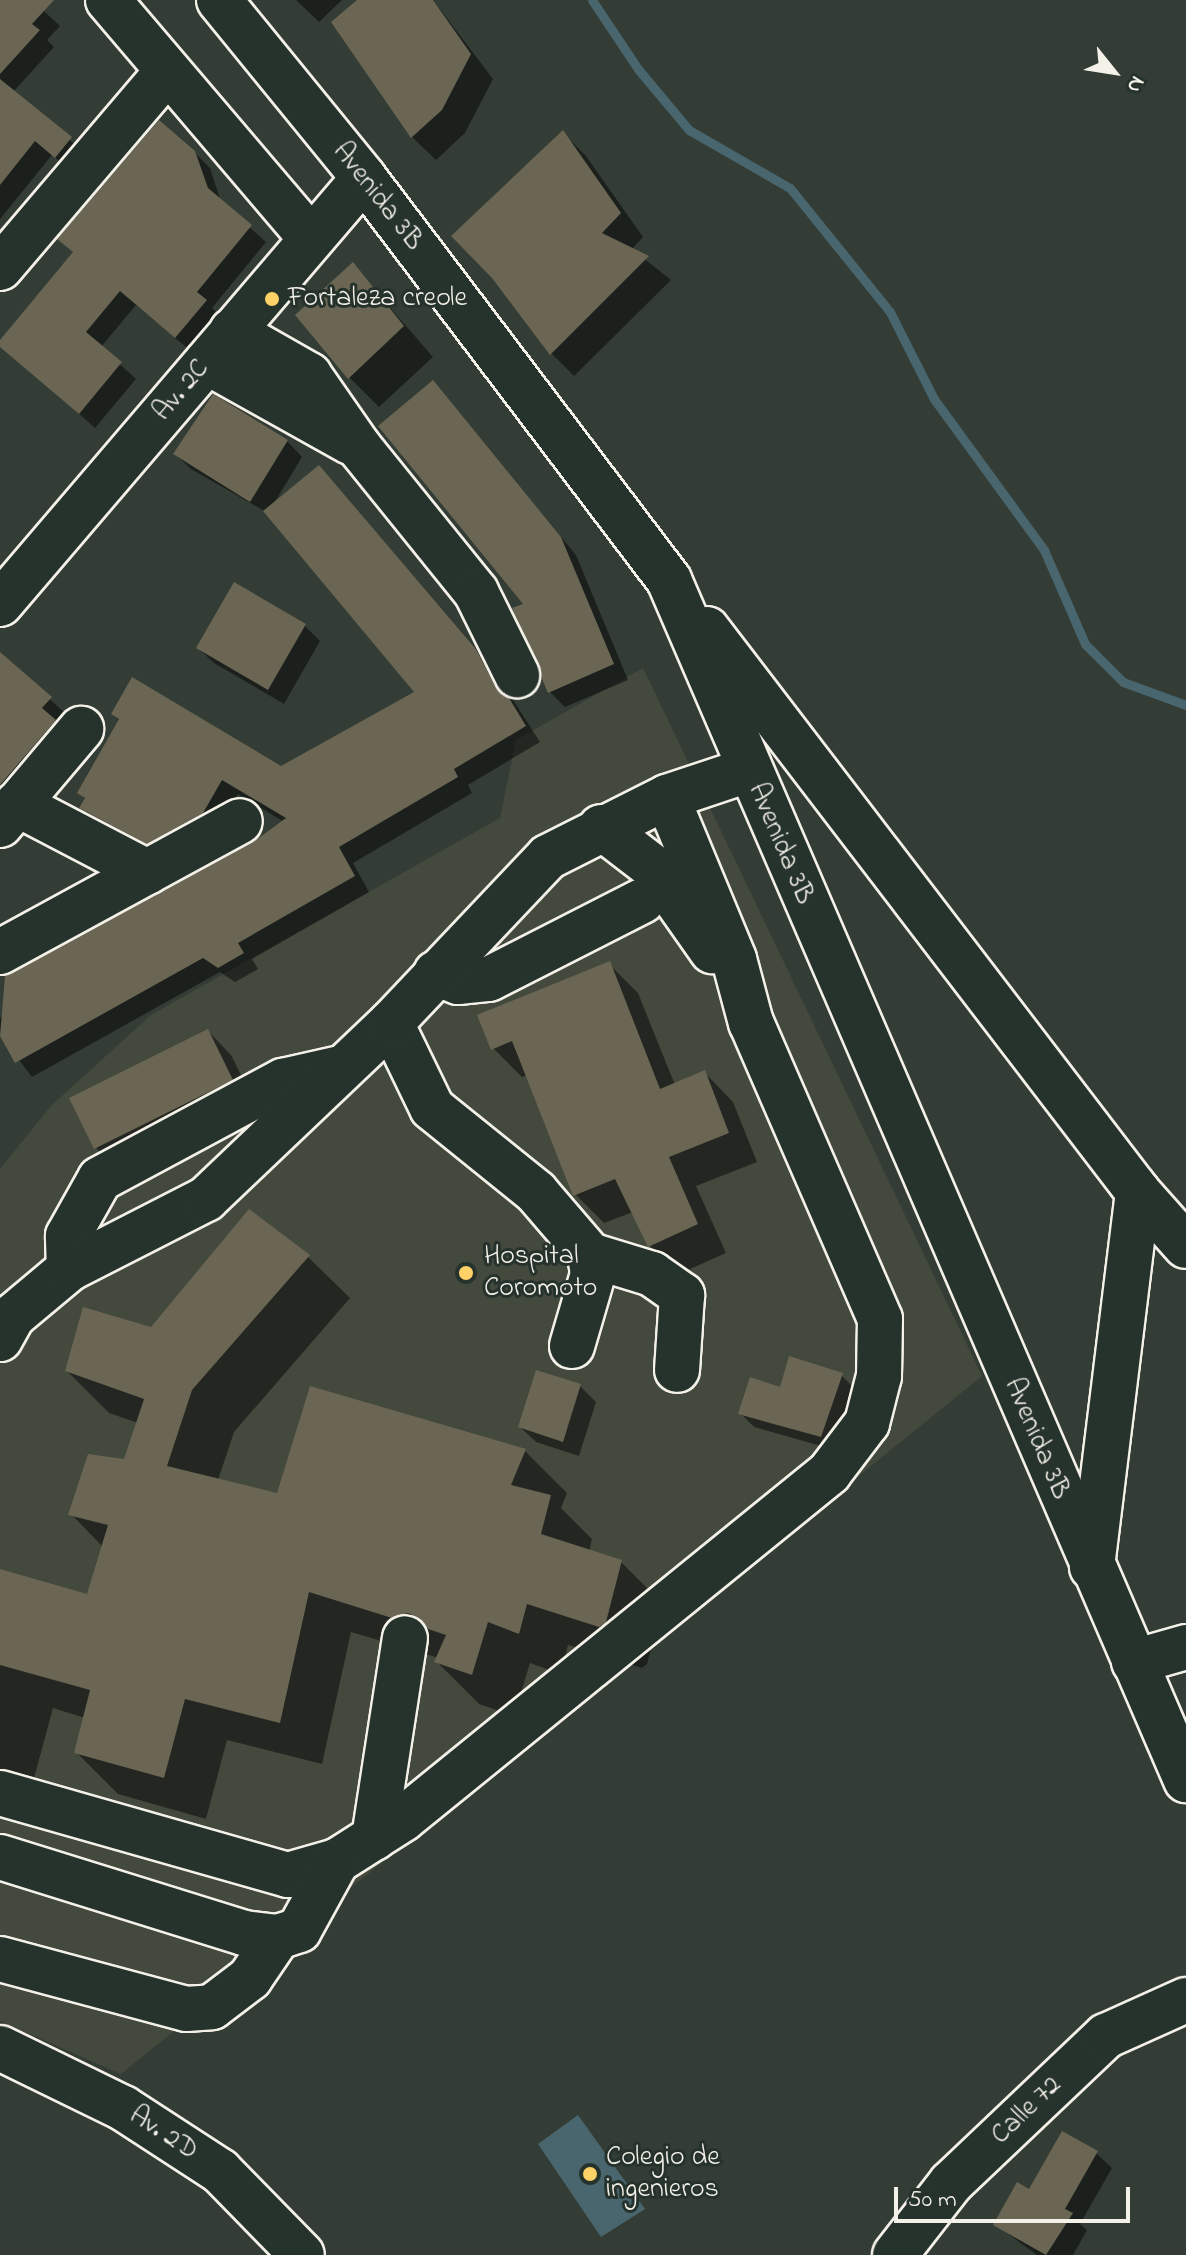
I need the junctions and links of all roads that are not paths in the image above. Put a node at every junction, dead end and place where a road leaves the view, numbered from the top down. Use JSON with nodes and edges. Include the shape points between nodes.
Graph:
{"nodes":[{"id":1,"x":108,"y":0,"type":"edge"},
{"id":2,"x":219,"y":0,"type":"edge"},
{"id":3,"x":166,"y":73,"type":"junction"},
{"id":4,"x":364,"y":178,"type":"junction"},
{"id":5,"x":310,"y":237,"type":"junction"},
{"id":6,"x":0,"y":268,"type":"edge"},
{"id":7,"x":220,"y":346,"type":"junction"},
{"id":8,"x":669,"y":580,"type":"junction"},
{"id":9,"x":0,"y":604,"type":"edge"},
{"id":10,"x":517,"y":675,"type":"dead end"},
{"id":11,"x":81,"y":729,"type":"dead end"},
{"id":12,"x":748,"y":770,"type":"junction"},
{"id":13,"x":667,"y":797,"type":"junction"},
{"id":14,"x":9,"y":815,"type":"edge"},
{"id":15,"x":240,"y":821,"type":"dead end"},
{"id":16,"x":601,"y":827,"type":"junction"},
{"id":17,"x":147,"y":872,"type":"junction"},
{"id":18,"x":642,"y":901,"type":"dead end"},
{"id":19,"x":0,"y":952,"type":"edge"},
{"id":20,"x":436,"y":973,"type":"junction"},
{"id":21,"x":745,"y":999,"type":"junction"},
{"id":22,"x":391,"y":1023,"type":"junction"},
{"id":23,"x":340,"y":1068,"type":"junction"},
{"id":24,"x":1138,"y":1192,"type":"junction"},
{"id":25,"x":1186,"y":1246,"type":"edge"},
{"id":26,"x":590,"y":1255,"type":"junction"},
{"id":27,"x":69,"y":1269,"type":"junction"},
{"id":28,"x":4,"y":1324,"type":"edge"},
{"id":29,"x":572,"y":1346,"type":"dead end"},
{"id":30,"x":677,"y":1370,"type":"dead end"},
{"id":31,"x":1092,"y":1568,"type":"junction"},
{"id":32,"x":405,"y":1638,"type":"dead end"},
{"id":33,"x":1186,"y":1647,"type":"edge"},
{"id":34,"x":1134,"y":1662,"type":"junction"},
{"id":35,"x":1186,"y":1780,"type":"edge"},
{"id":36,"x":0,"y":1793,"type":"edge"},
{"id":37,"x":374,"y":1838,"type":"junction"},
{"id":38,"x":0,"y":1857,"type":"edge"},
{"id":39,"x":337,"y":1861,"type":"junction"},
{"id":40,"x":278,"y":1937,"type":"junction"},
{"id":41,"x":0,"y":1959,"type":"edge"},
{"id":42,"x":1186,"y":2000,"type":"edge"},
{"id":43,"x":0,"y":2048,"type":"edge"},
{"id":44,"x":302,"y":2255,"type":"edge"},
{"id":45,"x":895,"y":2255,"type":"edge"}],
"edges":[{"from":1,"to":3,"type":"street"},
{"from":2,"to":4,"type":"street","name":"Avenida 3B"},
{"from":3,"to":5,"type":"street"},
{"from":3,"to":6,"type":"street"},
{"from":4,"to":5,"type":"street","name":"Av. 2C"},
{"from":4,"to":8,"type":"street","name":"Avenida 3B"},
{"from":5,"to":7,"type":"street","name":"Av. 2C"},
{"from":7,"to":9,"type":"street","name":"Av. 2C"},
{"from":7,"to":10,"type":"street","via":[[359,447],[476,592]]},
{"from":8,"to":12,"type":"street","name":"Avenida 3B"},
{"from":8,"to":24,"type":"street"},
{"from":11,"to":14,"type":"street"},
{"from":12,"to":13,"type":"street"},
{"from":12,"to":31,"type":"street","name":"Avenida 3B"},
{"from":13,"to":16,"type":"street"},
{"from":13,"to":21,"type":"street","via":[[722,924]]},
{"from":14,"to":17,"type":"street"},
{"from":15,"to":17,"type":"street"},
{"from":16,"to":20,"type":"street","via":[[548,857]]},
{"from":16,"to":21,"type":"street","via":[[653,867]]},
{"from":17,"to":19,"type":"street"},
{"from":18,"to":20,"type":"street","via":[[489,979],[458,982]]},
{"from":20,"to":22,"type":"street"},
{"from":21,"to":37,"type":"street","via":[[880,1319],[879,1376],[867,1423],[829,1473]]},
{"from":22,"to":23,"type":"street"},
{"from":22,"to":26,"type":"street","via":[[432,1108],[536,1192]]},
{"from":23,"to":27,"type":"street","via":[[301,1113],[206,1199]]},
{"from":23,"to":27,"type":"street","via":[[283,1081],[100,1179],[68,1236]]},
{"from":24,"to":25,"type":"street"},
{"from":24,"to":31,"type":"street"},
{"from":26,"to":29,"type":"street","via":[[593,1274]]},
{"from":26,"to":30,"type":"street","via":[[652,1274],[682,1295]]},
{"from":27,"to":28,"type":"street"},
{"from":31,"to":34,"type":"street","name":"Avenida 3B"},
{"from":32,"to":37,"type":"street"},
{"from":33,"to":34,"type":"street"},
{"from":34,"to":35,"type":"street","name":"Avenida 3B"},
{"from":36,"to":39,"type":"street","via":[[288,1875]]},
{"from":37,"to":39,"type":"street"},
{"from":38,"to":40,"type":"street","via":[[244,1933]]},
{"from":39,"to":40,"type":"street","via":[[299,1930]]},
{"from":40,"to":41,"type":"street","via":[[250,1978],[212,2007],[186,2009]]},
{"from":42,"to":45,"type":"street","name":"Calle 72","via":[[1106,2036],[951,2183]]},
{"from":43,"to":44,"type":"street","name":"Av. 2D","via":[[123,2108],[220,2171]]}]}
